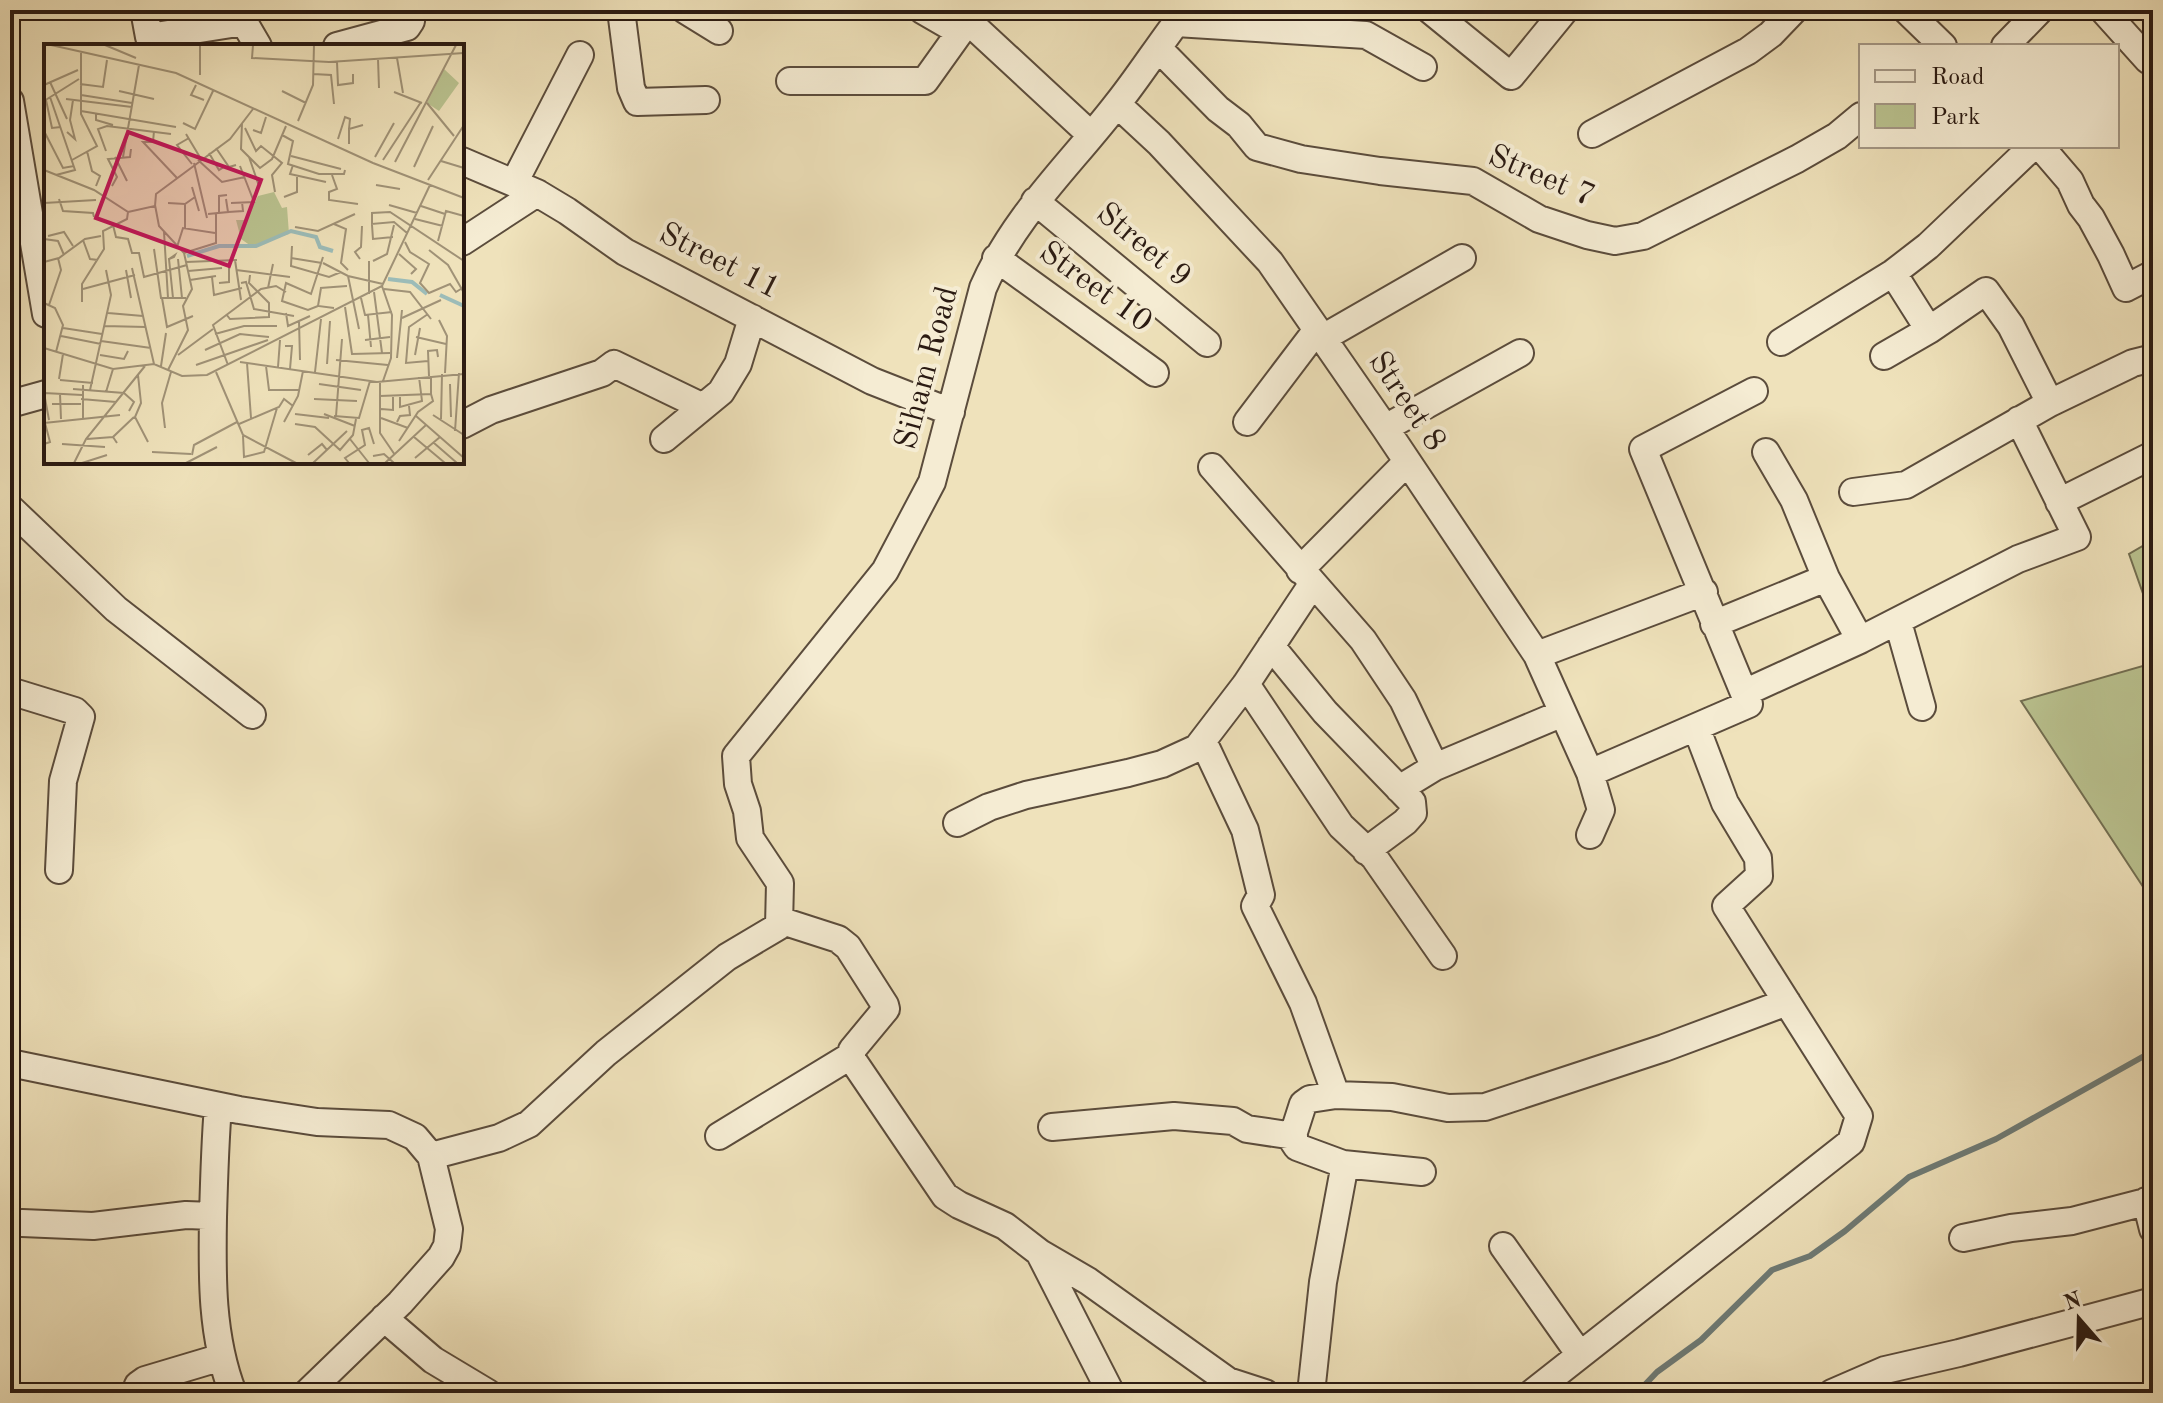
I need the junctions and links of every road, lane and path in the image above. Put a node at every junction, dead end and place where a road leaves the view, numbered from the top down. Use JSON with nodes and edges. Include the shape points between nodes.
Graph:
{"nodes":[{"id":1,"x":144,"y":10,"type":"edge"},
{"id":2,"x":412,"y":10,"type":"edge"},
{"id":3,"x":621,"y":10,"type":"edge"},
{"id":4,"x":685,"y":10,"type":"edge"},
{"id":5,"x":922,"y":10,"type":"edge"},
{"id":6,"x":1430,"y":10,"type":"edge"},
{"id":7,"x":1565,"y":10,"type":"edge"},
{"id":8,"x":1794,"y":10,"type":"edge"},
{"id":9,"x":1906,"y":10,"type":"edge"},
{"id":10,"x":2040,"y":10,"type":"edge"},
{"id":11,"x":2103,"y":10,"type":"edge"},
{"id":12,"x":1181,"y":16,"type":"edge"},
{"id":13,"x":719,"y":31,"type":"dead end"},
{"id":14,"x":960,"y":32,"type":"junction"},
{"id":15,"x":1930,"y":41,"type":"edge"},
{"id":16,"x":2017,"y":42,"type":"edge"},
{"id":17,"x":257,"y":44,"type":"edge"},
{"id":18,"x":344,"y":44,"type":"edge"},
{"id":19,"x":1158,"y":48,"type":"junction"},
{"id":20,"x":580,"y":55,"type":"dead end"},
{"id":21,"x":2153,"y":57,"type":"edge"},
{"id":22,"x":1423,"y":67,"type":"dead end"},
{"id":23,"x":790,"y":81,"type":"dead end"},
{"id":24,"x":706,"y":100,"type":"dead end"},
{"id":25,"x":10,"y":101,"type":"edge"},
{"id":26,"x":1117,"y":104,"type":"junction"},
{"id":27,"x":1859,"y":118,"type":"edge"},
{"id":28,"x":1592,"y":134,"type":"dead end"},
{"id":29,"x":1091,"y":135,"type":"junction"},
{"id":30,"x":2031,"y":148,"type":"edge"},
{"id":31,"x":2042,"y":148,"type":"edge"},
{"id":32,"x":464,"y":162,"type":"edge"},
{"id":33,"x":526,"y":188,"type":"junction"},
{"id":34,"x":1035,"y":201,"type":"junction"},
{"id":35,"x":464,"y":240,"type":"edge"},
{"id":36,"x":996,"y":258,"type":"junction"},
{"id":37,"x":1462,"y":258,"type":"dead end"},
{"id":38,"x":42,"y":263,"type":"edge"},
{"id":39,"x":1893,"y":273,"type":"junction"},
{"id":40,"x":2153,"y":274,"type":"edge"},
{"id":41,"x":44,"y":288,"type":"edge"},
{"id":42,"x":752,"y":318,"type":"junction"},
{"id":43,"x":1929,"y":330,"type":"junction"},
{"id":44,"x":1318,"y":335,"type":"junction"},
{"id":45,"x":1781,"y":342,"type":"dead end"},
{"id":46,"x":1207,"y":343,"type":"dead end"},
{"id":47,"x":1520,"y":353,"type":"dead end"},
{"id":48,"x":1884,"y":356,"type":"dead end"},
{"id":49,"x":2153,"y":358,"type":"edge"},
{"id":50,"x":1155,"y":373,"type":"dead end"},
{"id":51,"x":1754,"y":391,"type":"dead end"},
{"id":52,"x":44,"y":395,"type":"edge"},
{"id":53,"x":2050,"y":403,"type":"junction"},
{"id":54,"x":10,"y":404,"type":"edge"},
{"id":55,"x":701,"y":406,"type":"junction"},
{"id":56,"x":951,"y":412,"type":"junction"},
{"id":57,"x":2019,"y":420,"type":"junction"},
{"id":58,"x":1247,"y":422,"type":"dead end"},
{"id":59,"x":464,"y":424,"type":"edge"},
{"id":60,"x":1385,"y":428,"type":"junction"},
{"id":61,"x":664,"y":439,"type":"dead end"},
{"id":62,"x":1766,"y":452,"type":"dead end"},
{"id":63,"x":2153,"y":455,"type":"edge"},
{"id":64,"x":1406,"y":463,"type":"junction"},
{"id":65,"x":1212,"y":467,"type":"dead end"},
{"id":66,"x":1853,"y":492,"type":"dead end"},
{"id":67,"x":2059,"y":502,"type":"junction"},
{"id":68,"x":11,"y":510,"type":"edge"},
{"id":69,"x":1306,"y":576,"type":"junction"},
{"id":70,"x":1826,"y":578,"type":"junction"},
{"id":71,"x":1704,"y":592,"type":"junction"},
{"id":72,"x":1898,"y":622,"type":"junction"},
{"id":73,"x":1714,"y":624,"type":"junction"},
{"id":74,"x":1860,"y":640,"type":"junction"},
{"id":75,"x":1271,"y":646,"type":"junction"},
{"id":76,"x":1537,"y":655,"type":"junction"},
{"id":77,"x":1246,"y":684,"type":"junction"},
{"id":78,"x":10,"y":691,"type":"edge"},
{"id":79,"x":1744,"y":693,"type":"junction"},
{"id":80,"x":1922,"y":707,"type":"dead end"},
{"id":81,"x":1563,"y":713,"type":"junction"},
{"id":82,"x":252,"y":715,"type":"dead end"},
{"id":83,"x":1696,"y":727,"type":"junction"},
{"id":84,"x":1203,"y":741,"type":"junction"},
{"id":85,"x":1435,"y":767,"type":"junction"},
{"id":86,"x":1590,"y":773,"type":"junction"},
{"id":87,"x":1399,"y":789,"type":"junction"},
{"id":88,"x":957,"y":823,"type":"dead end"},
{"id":89,"x":1590,"y":835,"type":"dead end"},
{"id":90,"x":1366,"y":851,"type":"junction"},
{"id":91,"x":59,"y":870,"type":"dead end"},
{"id":92,"x":779,"y":920,"type":"junction"},
{"id":93,"x":1443,"y":956,"type":"dead end"},
{"id":94,"x":1787,"y":1002,"type":"junction"},
{"id":95,"x":852,"y":1055,"type":"junction"},
{"id":96,"x":10,"y":1063,"type":"edge"},
{"id":97,"x":1336,"y":1095,"type":"junction"},
{"id":98,"x":218,"y":1106,"type":"junction"},
{"id":99,"x":1052,"y":1127,"type":"dead end"},
{"id":100,"x":719,"y":1136,"type":"dead end"},
{"id":101,"x":1294,"y":1136,"type":"junction"},
{"id":102,"x":431,"y":1156,"type":"junction"},
{"id":103,"x":1343,"y":1164,"type":"junction"},
{"id":104,"x":1422,"y":1172,"type":"dead end"},
{"id":105,"x":2150,"y":1201,"type":"edge"},
{"id":106,"x":213,"y":1216,"type":"junction"},
{"id":107,"x":22,"y":1223,"type":"dead end"},
{"id":108,"x":2153,"y":1229,"type":"edge"},
{"id":109,"x":1963,"y":1238,"type":"dead end"},
{"id":110,"x":1503,"y":1246,"type":"dead end"},
{"id":111,"x":1040,"y":1253,"type":"junction"},
{"id":112,"x":2153,"y":1301,"type":"edge"},
{"id":113,"x":384,"y":1318,"type":"junction"},
{"id":114,"x":1580,"y":1355,"type":"junction"},
{"id":115,"x":222,"y":1357,"type":"junction"},
{"id":116,"x":448,"y":1383,"type":"edge"},
{"id":117,"x":135,"y":1393,"type":"edge"},
{"id":118,"x":233,"y":1393,"type":"edge"},
{"id":119,"x":307,"y":1393,"type":"edge"},
{"id":120,"x":488,"y":1393,"type":"edge"},
{"id":121,"x":1111,"y":1393,"type":"edge"},
{"id":122,"x":1265,"y":1393,"type":"edge"},
{"id":123,"x":1311,"y":1393,"type":"edge"},
{"id":124,"x":1532,"y":1393,"type":"edge"},
{"id":125,"x":1832,"y":1393,"type":"edge"}],
"edges":[{"from":1,"to":17,"type":"street","via":[[149,37],[244,22]]},
{"from":2,"to":18,"type":"street","via":[[407,27]]},
{"from":3,"to":24,"type":"street","via":[[637,102]]},
{"from":4,"to":13,"type":"street"},
{"from":5,"to":14,"type":"street"},
{"from":6,"to":7,"type":"street","via":[[1511,76]]},
{"from":8,"to":28,"type":"street","via":[[1748,51]]},
{"from":9,"to":15,"type":"street"},
{"from":10,"to":16,"type":"street"},
{"from":11,"to":21,"type":"street","via":[[2148,60]]},
{"from":12,"to":19,"type":"street","name":"Siham Road"},
{"from":12,"to":22,"type":"street","via":[[1366,35]]},
{"from":14,"to":23,"type":"street","via":[[925,81]]},
{"from":14,"to":29,"type":"street","via":[[969,22]]},
{"from":19,"to":26,"type":"street","name":"Siham Road"},
{"from":19,"to":27,"type":"street","name":"Street 7","via":[[1257,147],[1327,163],[1473,181],[1539,219],[1615,241],[1643,236],[1797,159]]},
{"from":20,"to":33,"type":"street"},
{"from":25,"to":38,"type":"street"},
{"from":26,"to":29,"type":"street","name":"Siham Road"},
{"from":26,"to":44,"type":"street","name":"Street 8","via":[[1270,262]]},
{"from":29,"to":34,"type":"street","name":"Siham Road"},
{"from":30,"to":39,"type":"street"},
{"from":31,"to":40,"type":"street","via":[[2070,181],[2126,288]]},
{"from":32,"to":33,"type":"street","name":"Street 11"},
{"from":33,"to":35,"type":"street"},
{"from":33,"to":42,"type":"street","name":"Street 11","via":[[625,252]]},
{"from":34,"to":36,"type":"street","name":"Siham Road"},
{"from":34,"to":46,"type":"street","name":"Street 9"},
{"from":36,"to":50,"type":"street","name":"Street 10"},
{"from":36,"to":56,"type":"street","name":"Siham Road","via":[[983,288]]},
{"from":37,"to":44,"type":"street"},
{"from":38,"to":41,"type":"street"},
{"from":39,"to":43,"type":"street"},
{"from":39,"to":45,"type":"street"},
{"from":42,"to":55,"type":"street","via":[[730,380]]},
{"from":42,"to":56,"type":"street","name":"Street 11","via":[[872,381]]},
{"from":43,"to":48,"type":"street"},
{"from":43,"to":53,"type":"street","via":[[1986,291],[2011,326]]},
{"from":44,"to":58,"type":"street"},
{"from":44,"to":60,"type":"street","name":"Street 8"},
{"from":47,"to":60,"type":"street"},
{"from":49,"to":53,"type":"street"},
{"from":51,"to":71,"type":"street","via":[[1643,449]]},
{"from":52,"to":54,"type":"street"},
{"from":53,"to":57,"type":"street"},
{"from":55,"to":59,"type":"street","via":[[614,364]]},
{"from":55,"to":61,"type":"street"},
{"from":56,"to":92,"type":"street","name":"Siham Road","via":[[932,482],[885,571],[736,756],[750,838],[780,883]]},
{"from":57,"to":66,"type":"street","via":[[1906,485]]},
{"from":57,"to":67,"type":"street"},
{"from":60,"to":64,"type":"street","name":"Street 8"},
{"from":62,"to":70,"type":"street","via":[[1794,500]]},
{"from":63,"to":67,"type":"street"},
{"from":64,"to":69,"type":"street"},
{"from":64,"to":76,"type":"street","name":"Street 8"},
{"from":65,"to":69,"type":"street"},
{"from":67,"to":72,"type":"street","via":[[2077,537],[2018,559]]},
{"from":68,"to":82,"type":"street","via":[[116,609]]},
{"from":69,"to":75,"type":"street"},
{"from":69,"to":85,"type":"street","via":[[1380,665]]},
{"from":70,"to":73,"type":"street"},
{"from":70,"to":74,"type":"street"},
{"from":71,"to":73,"type":"street"},
{"from":71,"to":76,"type":"street"},
{"from":72,"to":74,"type":"street"},
{"from":72,"to":80,"type":"street"},
{"from":73,"to":79,"type":"street"},
{"from":74,"to":79,"type":"street"},
{"from":75,"to":77,"type":"street"},
{"from":75,"to":87,"type":"street"},
{"from":76,"to":81,"type":"street","name":"Street 8"},
{"from":77,"to":84,"type":"street"},
{"from":77,"to":90,"type":"street","via":[[1341,826]]},
{"from":78,"to":91,"type":"street","via":[[81,717],[63,781]]},
{"from":79,"to":83,"type":"street","via":[[1749,704]]},
{"from":81,"to":85,"type":"street"},
{"from":81,"to":86,"type":"street","name":"Street 8"},
{"from":83,"to":86,"type":"street"},
{"from":83,"to":94,"type":"street","via":[[1725,803],[1758,858],[1759,876],[1726,906]]},
{"from":84,"to":88,"type":"street","via":[[1162,764],[1026,795]]},
{"from":84,"to":97,"type":"street","via":[[1245,830],[1261,895],[1255,906],[1303,1003]]},
{"from":85,"to":87,"type":"street"},
{"from":86,"to":89,"type":"street","name":"Street 8","via":[[1601,810]]},
{"from":87,"to":90,"type":"street","via":[[1412,802],[1413,813]]},
{"from":90,"to":93,"type":"street"},
{"from":92,"to":95,"type":"street","via":[[848,947],[885,1005]]},
{"from":92,"to":102,"type":"street","via":[[779,926],[727,957],[606,1053],[529,1124]]},
{"from":94,"to":97,"type":"street","via":[[1485,1107]]},
{"from":94,"to":114,"type":"street","via":[[1859,1116],[1851,1142]]},
{"from":95,"to":100,"type":"street"},
{"from":95,"to":111,"type":"street","via":[[945,1196],[1005,1226]]},
{"from":96,"to":98,"type":"street"},
{"from":97,"to":101,"type":"street","via":[[1303,1104]]},
{"from":98,"to":102,"type":"street","via":[[317,1122],[389,1125],[415,1137]]},
{"from":98,"to":106,"type":"street"},
{"from":99,"to":101,"type":"street","via":[[1174,1116],[1233,1121],[1247,1129]]},
{"from":101,"to":103,"type":"street","via":[[1297,1147]]},
{"from":102,"to":113,"type":"street","via":[[449,1239],[441,1257]]},
{"from":103,"to":104,"type":"street"},
{"from":103,"to":123,"type":"street"},
{"from":105,"to":108,"type":"street"},
{"from":105,"to":109,"type":"street","via":[[2072,1221]]},
{"from":106,"to":107,"type":"street","via":[[93,1226]]},
{"from":106,"to":115,"type":"street","via":[[211,1285]]},
{"from":110,"to":114,"type":"street"},
{"from":111,"to":121,"type":"street"},
{"from":111,"to":122,"type":"street","via":[[1228,1381]]},
{"from":112,"to":125,"type":"street","via":[[1885,1370]]},
{"from":113,"to":116,"type":"street"},
{"from":113,"to":119,"type":"street"},
{"from":114,"to":124,"type":"street"},
{"from":115,"to":117,"type":"street","via":[[145,1380]]},
{"from":115,"to":118,"type":"street"},
{"from":116,"to":120,"type":"street"}]}
